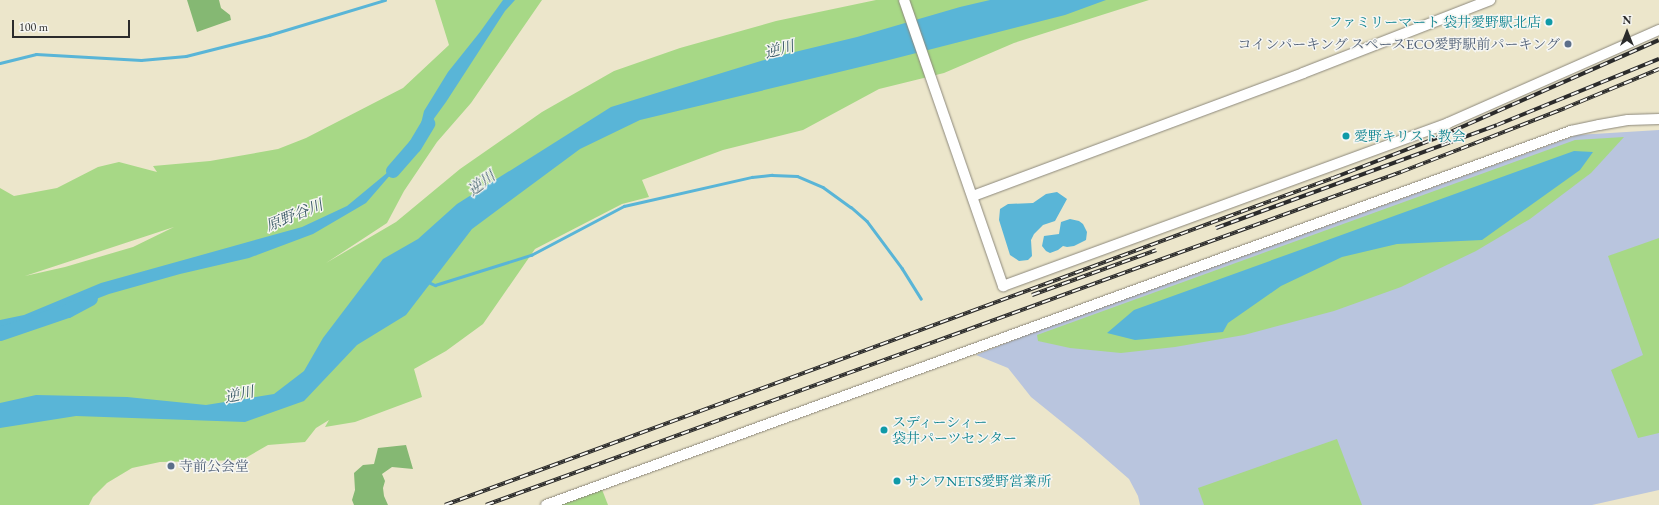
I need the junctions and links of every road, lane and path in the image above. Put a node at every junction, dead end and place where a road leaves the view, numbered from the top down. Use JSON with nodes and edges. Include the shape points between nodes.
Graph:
{"nodes":[{"id":1,"x":904,"y":0,"type":"edge"},
{"id":2,"x":1490,"y":0,"type":"edge"},
{"id":3,"x":1659,"y":30,"type":"edge"},
{"id":4,"x":1659,"y":119,"type":"edge"},
{"id":5,"x":972,"y":196,"type":"junction"},
{"id":6,"x":546,"y":505,"type":"edge"}],
"edges":[{"from":1,"to":5,"type":"street"},
{"from":2,"to":5,"type":"street","via":[[1303,73]]},
{"from":3,"to":5,"type":"street","via":[[1448,123],[1003,286]]},
{"from":4,"to":6,"type":"street","via":[[1598,124],[1571,132]]}]}
